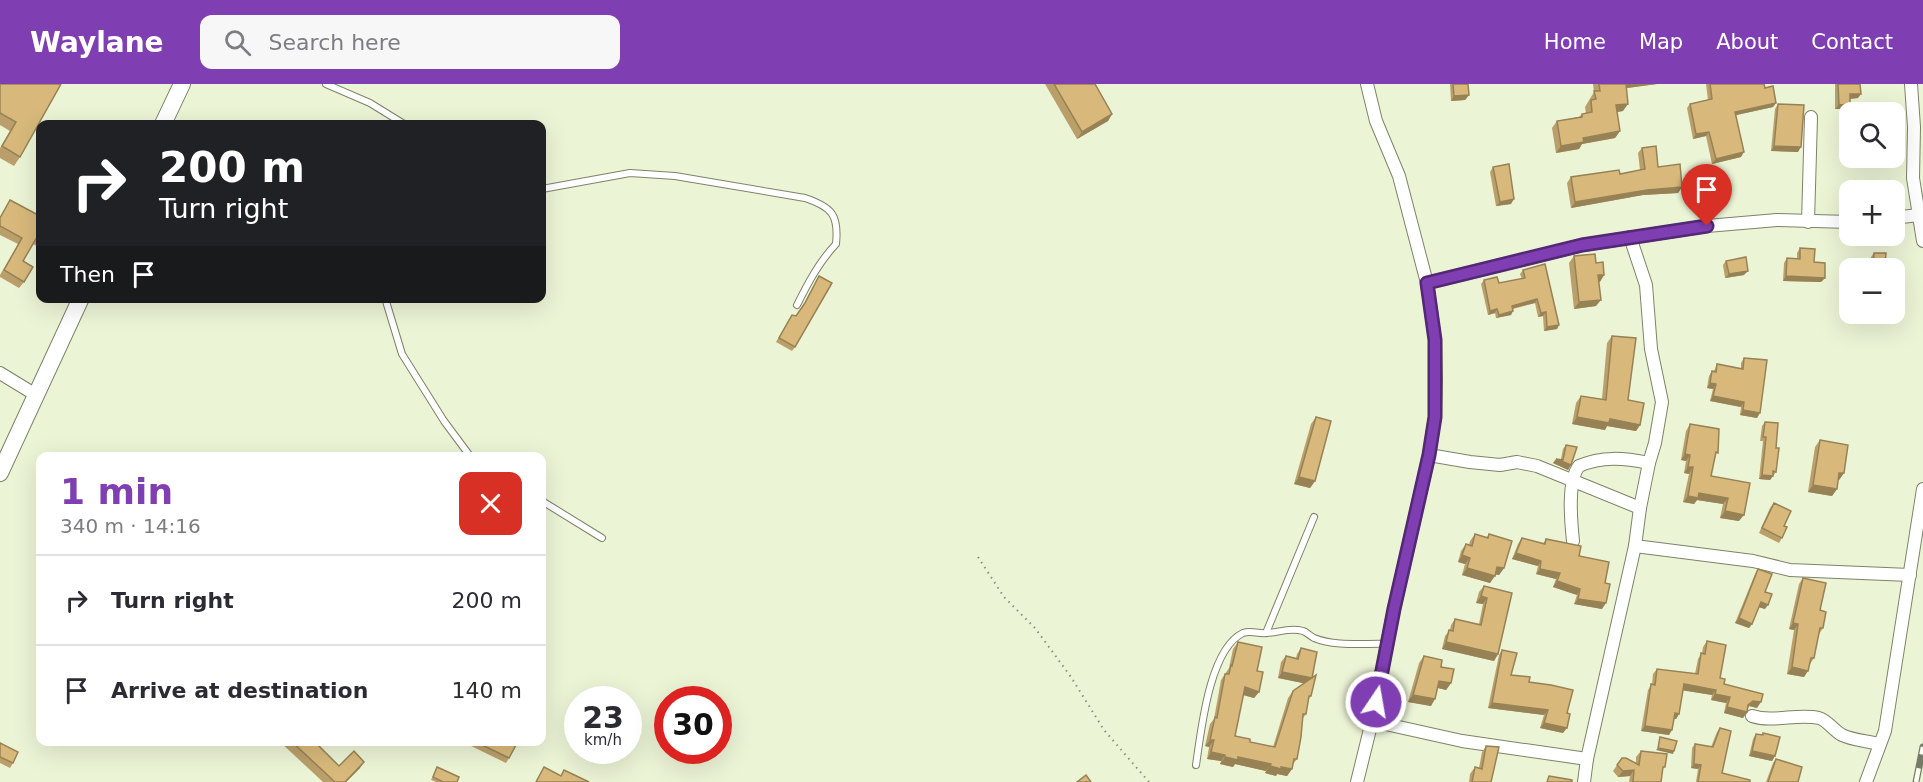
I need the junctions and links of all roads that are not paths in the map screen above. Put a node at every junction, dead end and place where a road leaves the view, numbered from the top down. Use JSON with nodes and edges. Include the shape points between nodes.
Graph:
{"nodes":[{"id":1,"x":182,"y":84,"type":"edge"},
{"id":2,"x":326,"y":84,"type":"edge"},
{"id":3,"x":1366,"y":84,"type":"edge"},
{"id":4,"x":1911,"y":84,"type":"edge"},
{"id":5,"x":1811,"y":117,"type":"dead end"},
{"id":6,"x":165,"y":120,"type":"edge"},
{"id":7,"x":398,"y":120,"type":"edge"},
{"id":8,"x":546,"y":188,"type":"edge"},
{"id":9,"x":1918,"y":215,"type":"junction"},
{"id":10,"x":1905,"y":217,"type":"edge"},
{"id":11,"x":1808,"y":222,"type":"junction"},
{"id":12,"x":1839,"y":222,"type":"edge"},
{"id":13,"x":1630,"y":237,"type":"junction"},
{"id":14,"x":1923,"y":242,"type":"edge"},
{"id":15,"x":1427,"y":283,"type":"junction"},
{"id":16,"x":79,"y":303,"type":"edge"},
{"id":17,"x":387,"y":303,"type":"edge"},
{"id":18,"x":797,"y":305,"type":"dead end"},
{"id":19,"x":0,"y":373,"type":"edge"},
{"id":20,"x":36,"y":395,"type":"junction"},
{"id":21,"x":467,"y":452,"type":"edge"},
{"id":22,"x":1429,"y":455,"type":"junction"},
{"id":23,"x":1649,"y":463,"type":"junction"},
{"id":24,"x":0,"y":473,"type":"edge"},
{"id":25,"x":1573,"y":481,"type":"junction"},
{"id":26,"x":1923,"y":489,"type":"edge"},
{"id":27,"x":546,"y":503,"type":"edge"},
{"id":28,"x":1640,"y":508,"type":"junction"},
{"id":29,"x":1314,"y":517,"type":"dead end"},
{"id":30,"x":1921,"y":523,"type":"edge"},
{"id":31,"x":602,"y":538,"type":"dead end"},
{"id":32,"x":1573,"y":541,"type":"dead end"},
{"id":33,"x":1635,"y":546,"type":"junction"},
{"id":34,"x":1910,"y":575,"type":"junction"},
{"id":35,"x":1266,"y":633,"type":"junction"},
{"id":36,"x":1389,"y":644,"type":"junction"},
{"id":37,"x":1752,"y":716,"type":"dead end"},
{"id":38,"x":1372,"y":721,"type":"junction"},
{"id":39,"x":1879,"y":744,"type":"junction"},
{"id":40,"x":1587,"y":759,"type":"junction"},
{"id":41,"x":1196,"y":765,"type":"dead end"},
{"id":42,"x":1357,"y":782,"type":"edge"},
{"id":43,"x":1584,"y":782,"type":"edge"},
{"id":44,"x":1866,"y":782,"type":"edge"}],
"edges":[{"from":1,"to":6,"type":"main road"},
{"from":2,"to":7,"type":"lane"},
{"from":3,"to":15,"type":"street","via":[[1376,121],[1399,176]]},
{"from":4,"to":9,"type":"street","via":[[1913,178]]},
{"from":5,"to":11,"type":"street"},
{"from":8,"to":18,"type":"lane","via":[[630,173],[675,176],[819,203],[835,216],[836,244]]},
{"from":9,"to":10,"type":"street"},
{"from":9,"to":14,"type":"street"},
{"from":11,"to":12,"type":"street"},
{"from":11,"to":13,"type":"street","via":[[1777,220]]},
{"from":13,"to":15,"type":"street","via":[[1532,256]]},
{"from":13,"to":23,"type":"street","via":[[1646,285],[1651,350],[1662,402]]},
{"from":15,"to":22,"type":"street","via":[[1436,380]]},
{"from":16,"to":20,"type":"main road"},
{"from":17,"to":21,"type":"lane","via":[[402,354]]},
{"from":19,"to":20,"type":"street"},
{"from":20,"to":24,"type":"main road"},
{"from":22,"to":25,"type":"street","via":[[1500,465],[1517,462]]},
{"from":22,"to":36,"type":"street"},
{"from":23,"to":25,"type":"street","via":[[1624,458],[1588,462],[1578,466]]},
{"from":23,"to":28,"type":"street"},
{"from":25,"to":28,"type":"street"},
{"from":25,"to":32,"type":"street"},
{"from":26,"to":30,"type":"street"},
{"from":27,"to":31,"type":"lane"},
{"from":28,"to":33,"type":"street"},
{"from":29,"to":35,"type":"lane"},
{"from":30,"to":34,"type":"street"},
{"from":33,"to":34,"type":"street","via":[[1753,561],[1790,570]]},
{"from":33,"to":40,"type":"street"},
{"from":34,"to":39,"type":"street","via":[[1885,731]]},
{"from":35,"to":36,"type":"lane","via":[[1290,629],[1336,642]]},
{"from":35,"to":41,"type":"lane","via":[[1243,633],[1226,649],[1214,676]]},
{"from":36,"to":38,"type":"street"},
{"from":37,"to":39,"type":"street","via":[[1822,718],[1843,736]]},
{"from":38,"to":40,"type":"street","via":[[1462,741]]},
{"from":38,"to":42,"type":"street"},
{"from":39,"to":44,"type":"street"},
{"from":40,"to":43,"type":"street"}]}
